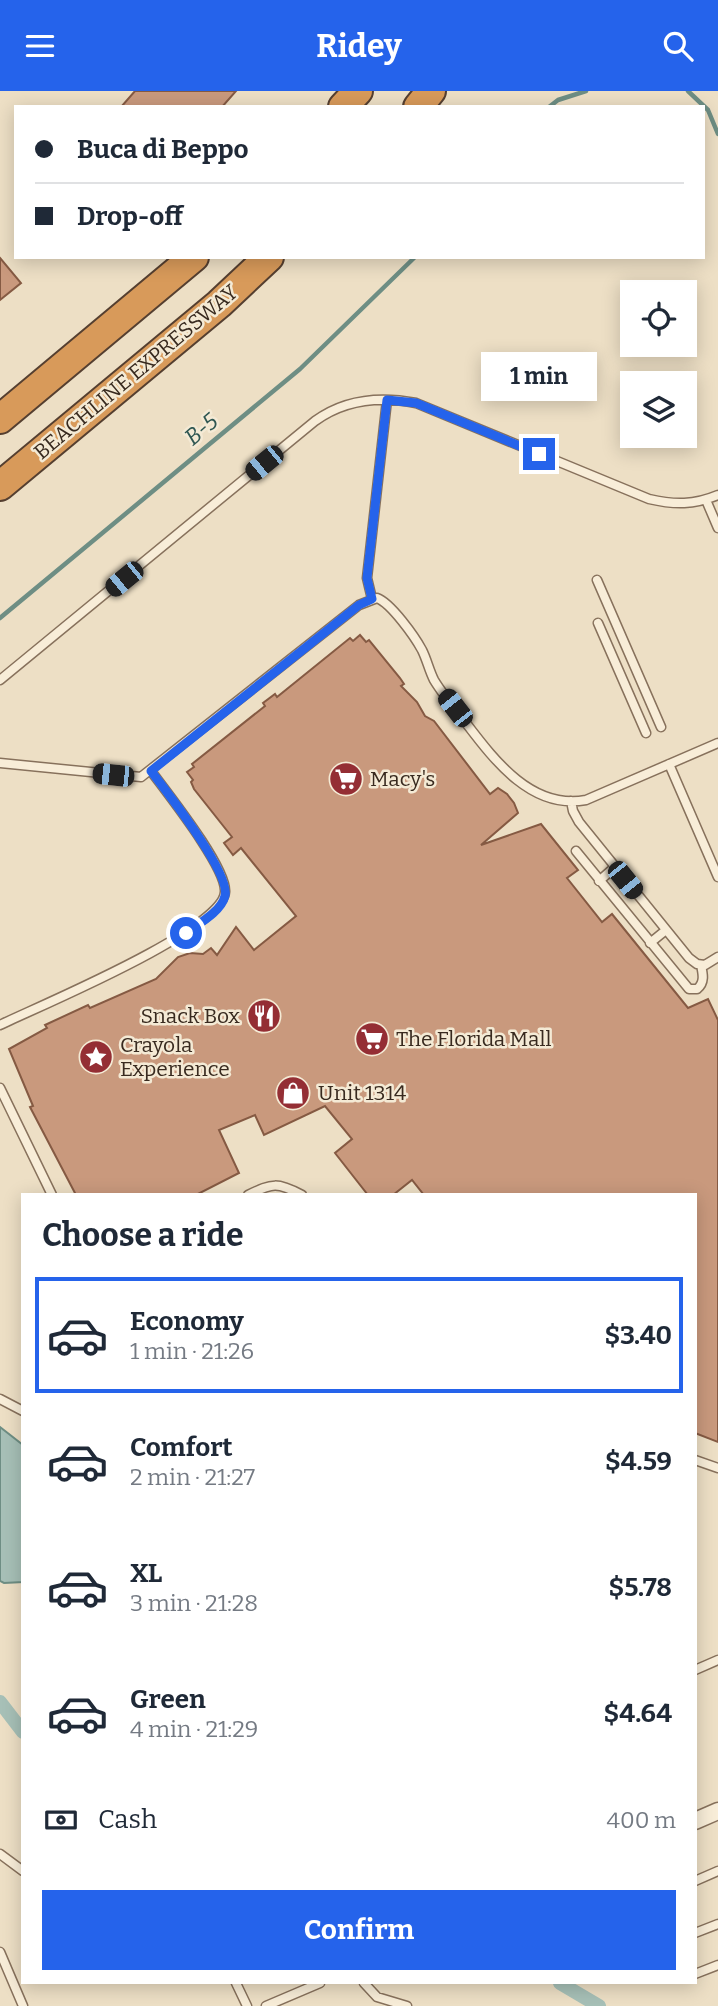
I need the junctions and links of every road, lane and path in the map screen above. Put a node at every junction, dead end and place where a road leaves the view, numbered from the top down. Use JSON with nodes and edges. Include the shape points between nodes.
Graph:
{"nodes":[{"id":1,"x":358,"y":91,"type":"edge"},
{"id":2,"x":345,"y":105,"type":"edge"},
{"id":3,"x":192,"y":259,"type":"edge"},
{"id":4,"x":267,"y":259,"type":"edge"},
{"id":5,"x":387,"y":400,"type":"junction"},
{"id":6,"x":0,"y":419,"type":"edge"},
{"id":7,"x":0,"y":486,"type":"edge"},
{"id":8,"x":718,"y":495,"type":"edge"},
{"id":9,"x":706,"y":500,"type":"junction"},
{"id":10,"x":718,"y":528,"type":"edge"},
{"id":11,"x":597,"y":580,"type":"dead end"},
{"id":12,"x":372,"y":599,"type":"junction"},
{"id":13,"x":598,"y":624,"type":"dead end"},
{"id":14,"x":0,"y":680,"type":"edge"},
{"id":15,"x":661,"y":727,"type":"dead end"},
{"id":16,"x":646,"y":733,"type":"dead end"},
{"id":17,"x":718,"y":743,"type":"edge"},
{"id":18,"x":0,"y":763,"type":"edge"},
{"id":19,"x":669,"y":764,"type":"junction"},
{"id":20,"x":151,"y":771,"type":"junction"},
{"id":21,"x":572,"y":801,"type":"junction"},
{"id":22,"x":576,"y":851,"type":"dead end"},
{"id":23,"x":615,"y":867,"type":"junction"},
{"id":24,"x":718,"y":877,"type":"edge"},
{"id":25,"x":599,"y":881,"type":"junction"},
{"id":26,"x":666,"y":930,"type":"junction"},
{"id":27,"x":650,"y":943,"type":"junction"},
{"id":28,"x":718,"y":957,"type":"edge"},
{"id":29,"x":701,"y":965,"type":"junction"},
{"id":30,"x":0,"y":1025,"type":"edge"},
{"id":31,"x":0,"y":1088,"type":"edge"},
{"id":32,"x":51,"y":1193,"type":"edge"},
{"id":33,"x":253,"y":1193,"type":"edge"},
{"id":34,"x":298,"y":1193,"type":"edge"},
{"id":35,"x":0,"y":1399,"type":"edge"},
{"id":36,"x":21,"y":1410,"type":"edge"},
{"id":37,"x":697,"y":1461,"type":"edge"},
{"id":38,"x":718,"y":1468,"type":"edge"},
{"id":39,"x":718,"y":1660,"type":"edge"},
{"id":40,"x":697,"y":1669,"type":"edge"},
{"id":41,"x":718,"y":1811,"type":"edge"},
{"id":42,"x":697,"y":1820,"type":"edge"},
{"id":43,"x":0,"y":1854,"type":"edge"},
{"id":44,"x":21,"y":1870,"type":"edge"},
{"id":45,"x":718,"y":1871,"type":"edge"},
{"id":46,"x":697,"y":1880,"type":"edge"},
{"id":47,"x":718,"y":1924,"type":"edge"},
{"id":48,"x":697,"y":1932,"type":"edge"},
{"id":49,"x":0,"y":1952,"type":"edge"},
{"id":50,"x":718,"y":1965,"type":"edge"},
{"id":51,"x":697,"y":1973,"type":"edge"},
{"id":52,"x":236,"y":1984,"type":"edge"},
{"id":53,"x":318,"y":1984,"type":"edge"},
{"id":54,"x":365,"y":1984,"type":"edge"},
{"id":55,"x":23,"y":2006,"type":"edge"},
{"id":56,"x":247,"y":2006,"type":"edge"},
{"id":57,"x":266,"y":2006,"type":"edge"},
{"id":58,"x":407,"y":2006,"type":"edge"}],
"edges":[{"from":1,"to":2,"type":"highway"},
{"from":3,"to":6,"type":"highway"},
{"from":4,"to":7,"type":"highway","name":"BEACHLINE EXPRESSWAY"},
{"from":5,"to":9,"type":"lane","via":[[424,406],[649,499],[682,504]]},
{"from":5,"to":12,"type":"lane","via":[[368,569]]},
{"from":5,"to":14,"type":"lane","via":[[350,403],[315,421]]},
{"from":8,"to":9,"type":"lane"},
{"from":9,"to":10,"type":"lane"},
{"from":11,"to":15,"type":"lane"},
{"from":12,"to":20,"type":"lane"},
{"from":12,"to":21,"type":"lane","via":[[384,601],[411,633],[438,687],[501,767],[534,790]]},
{"from":13,"to":16,"type":"lane"},
{"from":17,"to":19,"type":"lane"},
{"from":18,"to":20,"type":"lane","via":[[136,778]]},
{"from":19,"to":21,"type":"lane","via":[[593,797]]},
{"from":19,"to":24,"type":"lane"},
{"from":20,"to":30,"type":"lane","via":[[220,870],[226,890],[222,902],[168,944]]},
{"from":21,"to":23,"type":"lane","via":[[575,816]]},
{"from":22,"to":25,"type":"lane"},
{"from":23,"to":25,"type":"lane"},
{"from":23,"to":26,"type":"lane"},
{"from":25,"to":27,"type":"lane"},
{"from":26,"to":27,"type":"lane"},
{"from":26,"to":29,"type":"lane","via":[[689,958]]},
{"from":27,"to":29,"type":"lane","via":[[689,989],[701,986]]},
{"from":28,"to":29,"type":"lane"},
{"from":31,"to":32,"type":"lane"},
{"from":33,"to":34,"type":"lane","via":[[274,1184]]},
{"from":35,"to":36,"type":"lane"},
{"from":37,"to":38,"type":"lane"},
{"from":39,"to":40,"type":"lane"},
{"from":41,"to":42,"type":"street"},
{"from":43,"to":44,"type":"lane"},
{"from":45,"to":46,"type":"lane"},
{"from":47,"to":48,"type":"lane"},
{"from":49,"to":55,"type":"lane"},
{"from":50,"to":51,"type":"lane"},
{"from":52,"to":56,"type":"lane"},
{"from":53,"to":57,"type":"lane"},
{"from":54,"to":58,"type":"lane","via":[[377,1997]]}]}
